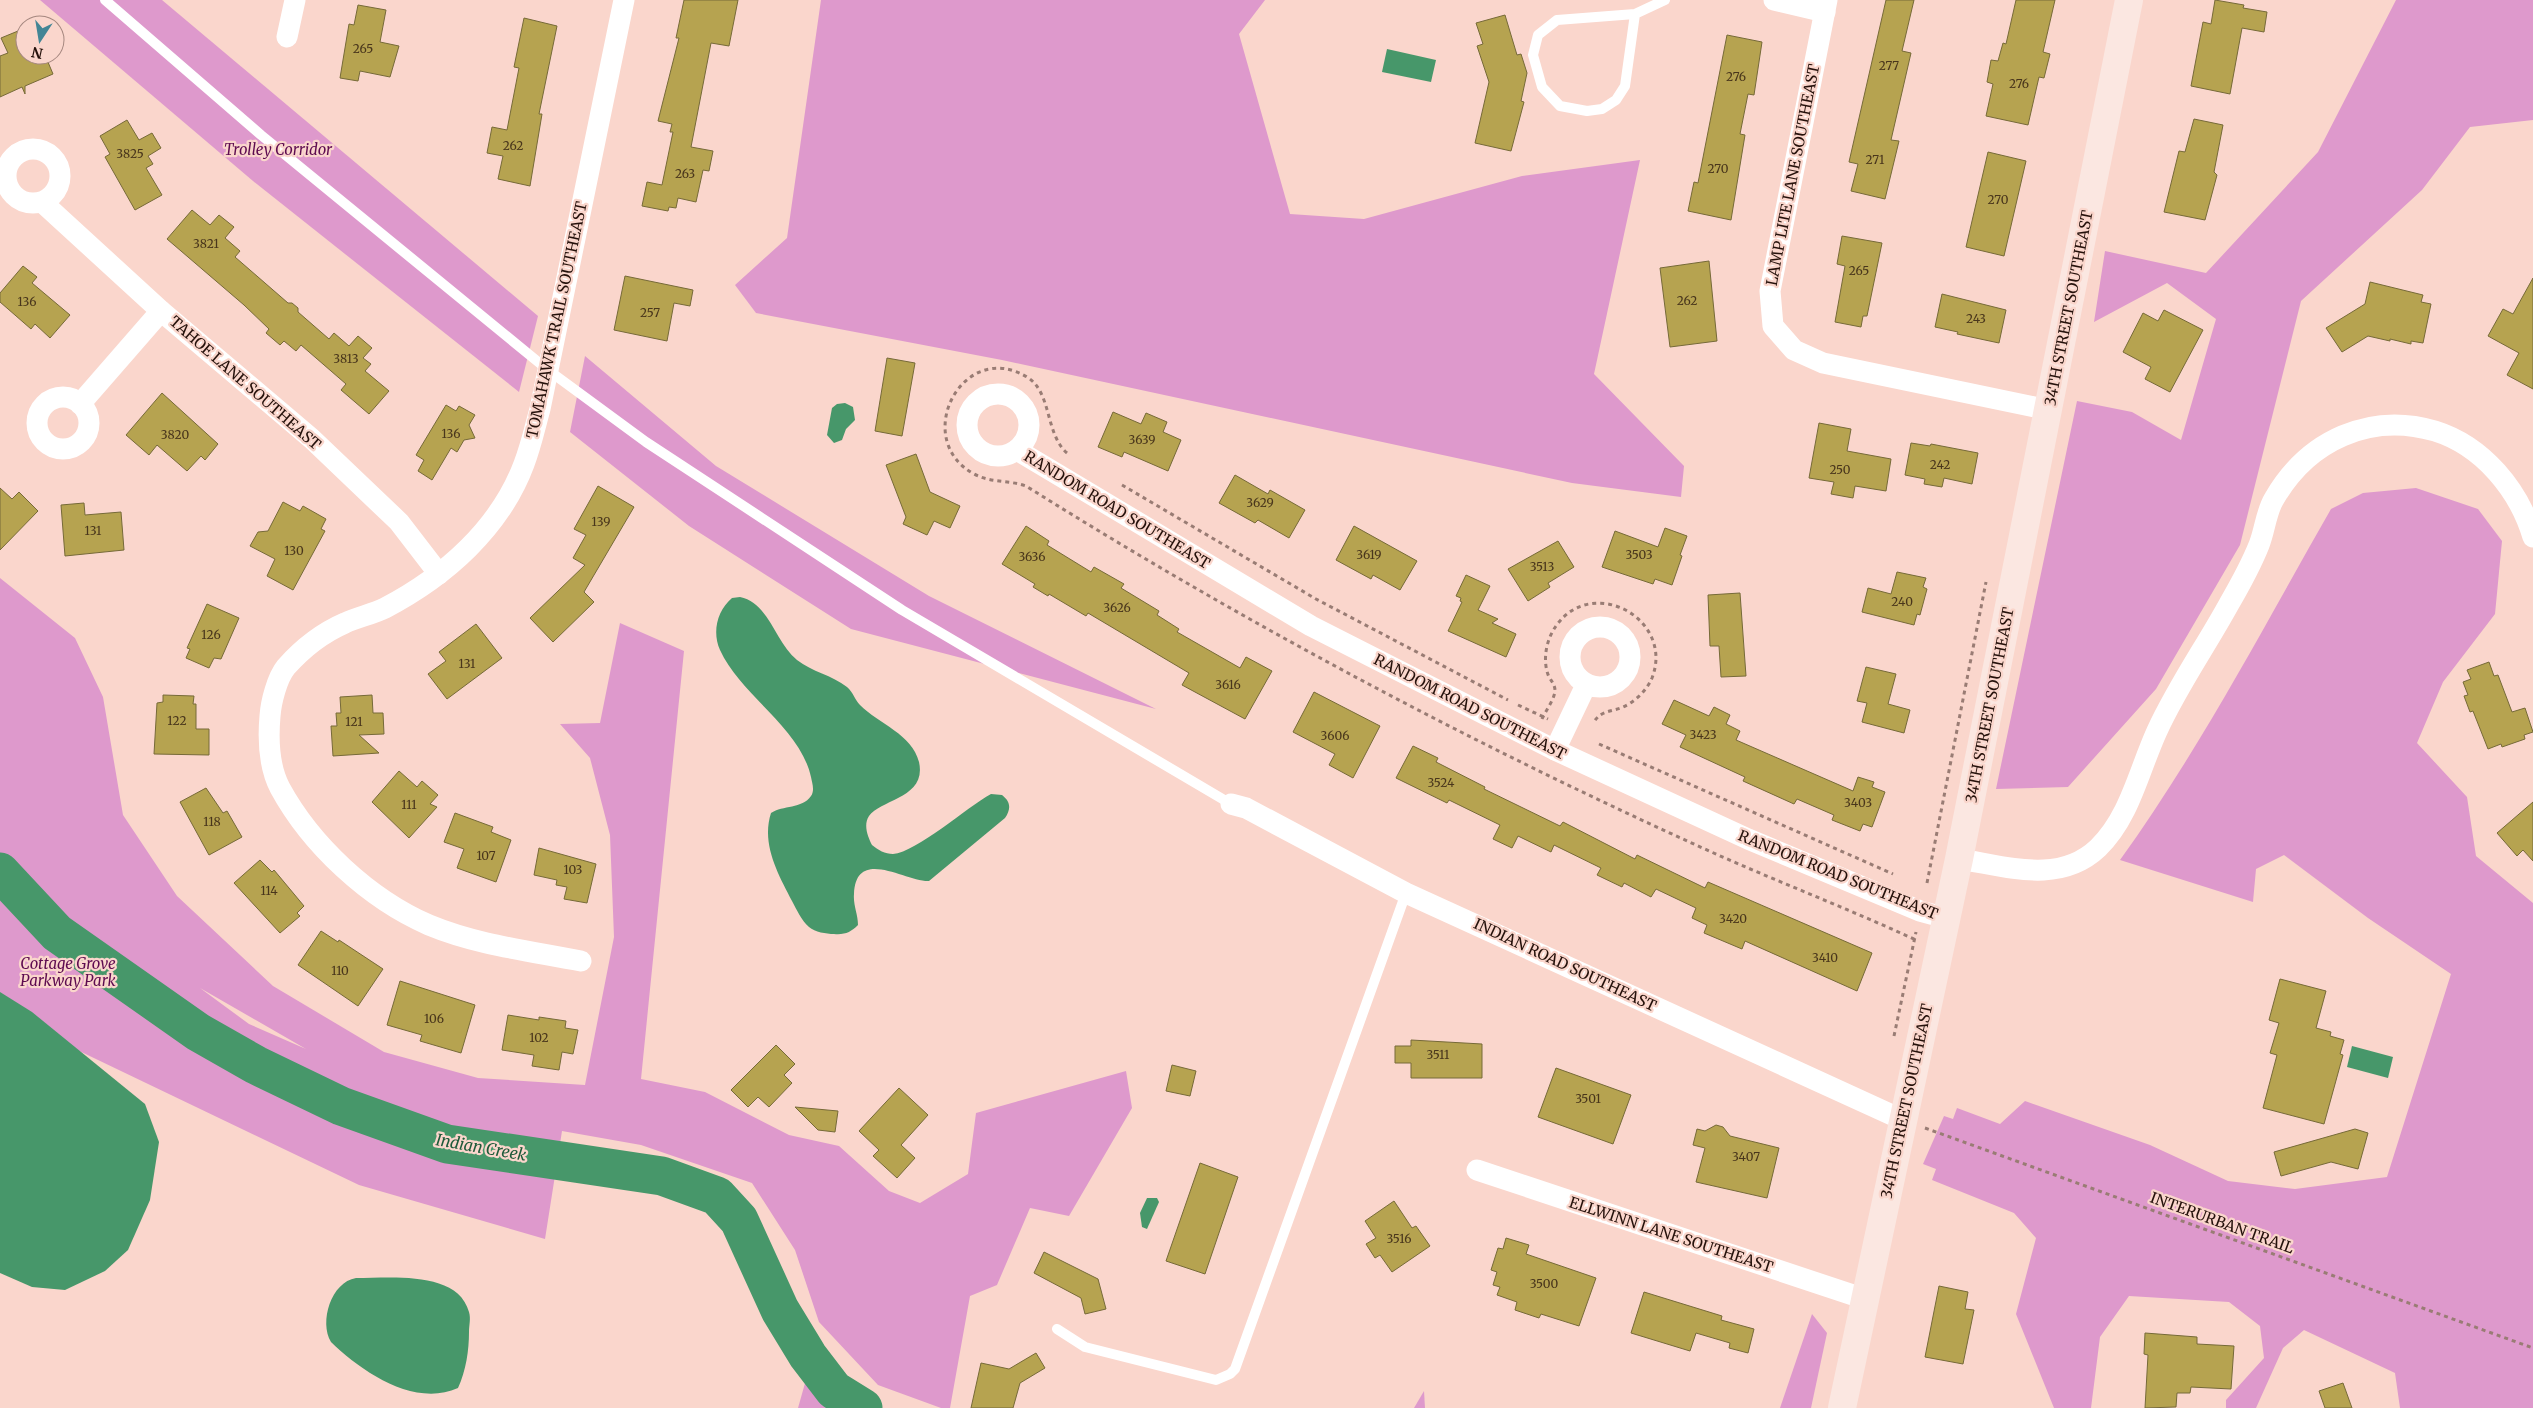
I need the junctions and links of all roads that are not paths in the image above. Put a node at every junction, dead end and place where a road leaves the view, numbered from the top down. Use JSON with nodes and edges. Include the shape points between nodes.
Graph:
{"nodes":[{"id":1,"x":106,"y":0,"type":"edge"},
{"id":2,"x":294,"y":0,"type":"edge"},
{"id":3,"x":624,"y":0,"type":"edge"},
{"id":4,"x":1665,"y":0,"type":"edge"},
{"id":5,"x":1774,"y":0,"type":"edge"},
{"id":6,"x":2129,"y":0,"type":"edge"},
{"id":7,"x":1826,"y":6,"type":"edge"},
{"id":8,"x":1635,"y":14,"type":"junction"},
{"id":9,"x":287,"y":37,"type":"dead end"},
{"id":10,"x":42,"y":202,"type":"dead end"},
{"id":11,"x":161,"y":311,"type":"junction"},
{"id":12,"x":548,"y":370,"type":"junction"},
{"id":13,"x":80,"y":404,"type":"dead end"},
{"id":14,"x":2049,"y":410,"type":"junction"},
{"id":15,"x":1017,"y":450,"type":"dead end"},
{"id":16,"x":2533,"y":537,"type":"edge"},
{"id":17,"x":439,"y":574,"type":"junction"},
{"id":18,"x":1586,"y":685,"type":"dead end"},
{"id":19,"x":1554,"y":750,"type":"junction"},
{"id":20,"x":1231,"y":804,"type":"joint"},
{"id":21,"x":1959,"y":859,"type":"junction"},
{"id":22,"x":1406,"y":893,"type":"junction"},
{"id":23,"x":1946,"y":918,"type":"junction"},
{"id":24,"x":581,"y":961,"type":"dead end"},
{"id":25,"x":1903,"y":1120,"type":"junction"},
{"id":26,"x":1478,"y":1170,"type":"dead end"},
{"id":27,"x":1865,"y":1299,"type":"junction"},
{"id":28,"x":1057,"y":1329,"type":"dead end"},
{"id":29,"x":1842,"y":1408,"type":"edge"}],
"edges":[{"from":1,"to":12,"type":"lane","via":[[261,135]]},
{"from":2,"to":9,"type":"street"},
{"from":3,"to":12,"type":"street","name":"TOMAHAWK TRAIL SOUTHEAST"},
{"from":4,"to":8,"type":"lane"},
{"from":5,"to":7,"type":"street"},
{"from":6,"to":14,"type":"street","name":"34TH STREET SOUTHEAST"},
{"from":7,"to":14,"type":"street","name":"LAMP LITE LANE SOUTHEAST","via":[[1770,291],[1773,326],[1794,350],[1823,363]]},
{"from":8,"to":8,"type":"lane","via":[[1557,20],[1538,35],[1533,55],[1542,87],[1560,106],[1587,111],[1602,109],[1616,100],[1624,86]]},
{"from":10,"to":11,"type":"street","name":"TAHOE LANE SOUTHEAST"},
{"from":11,"to":13,"type":"street"},
{"from":11,"to":17,"type":"street","name":"TAHOE LANE SOUTHEAST","via":[[318,446],[399,522]]},
{"from":12,"to":17,"type":"street","name":"TOMAHAWK TRAIL SOUTHEAST","via":[[524,464],[500,513],[467,551]]},
{"from":12,"to":20,"type":"lane","via":[[646,442],[902,610]]},
{"from":14,"to":21,"type":"street","name":"34TH STREET SOUTHEAST"},
{"from":15,"to":19,"type":"street","name":"RANDOM ROAD SOUTHEAST","via":[[1312,626]]},
{"from":16,"to":21,"type":"street","via":[[2512,490],[2481,456],[2453,436],[2412,424],[2370,427],[2334,438],[2301,464],[2273,500],[2255,554],[2157,730],[2121,819],[2097,849],[2067,869],[2033,871]]},
{"from":17,"to":24,"type":"street","name":"TOMAHAWK TRAIL SOUTHEAST","via":[[385,608],[343,624],[314,640],[284,669],[271,705],[268,743],[279,787],[304,824],[336,860],[380,897],[427,924],[477,941]]},
{"from":18,"to":19,"type":"street"},
{"from":19,"to":23,"type":"street","name":"RANDOM ROAD SOUTHEAST","via":[[1748,840],[1920,911]]},
{"from":20,"to":22,"type":"street","name":"INDIAN ROAD SOUTHEAST","via":[[1246,808]]},
{"from":21,"to":23,"type":"street","name":"34TH STREET SOUTHEAST"},
{"from":22,"to":25,"type":"street","name":"INDIAN ROAD SOUTHEAST"},
{"from":22,"to":28,"type":"lane","via":[[1235,1369],[1216,1380],[1085,1346]]},
{"from":23,"to":25,"type":"street","name":"34TH STREET SOUTHEAST"},
{"from":25,"to":27,"type":"street","name":"34TH STREET SOUTHEAST"},
{"from":26,"to":27,"type":"street","name":"ELLWINN LANE SOUTHEAST"},
{"from":27,"to":29,"type":"street","name":"34TH STREET SOUTHEAST"}]}
